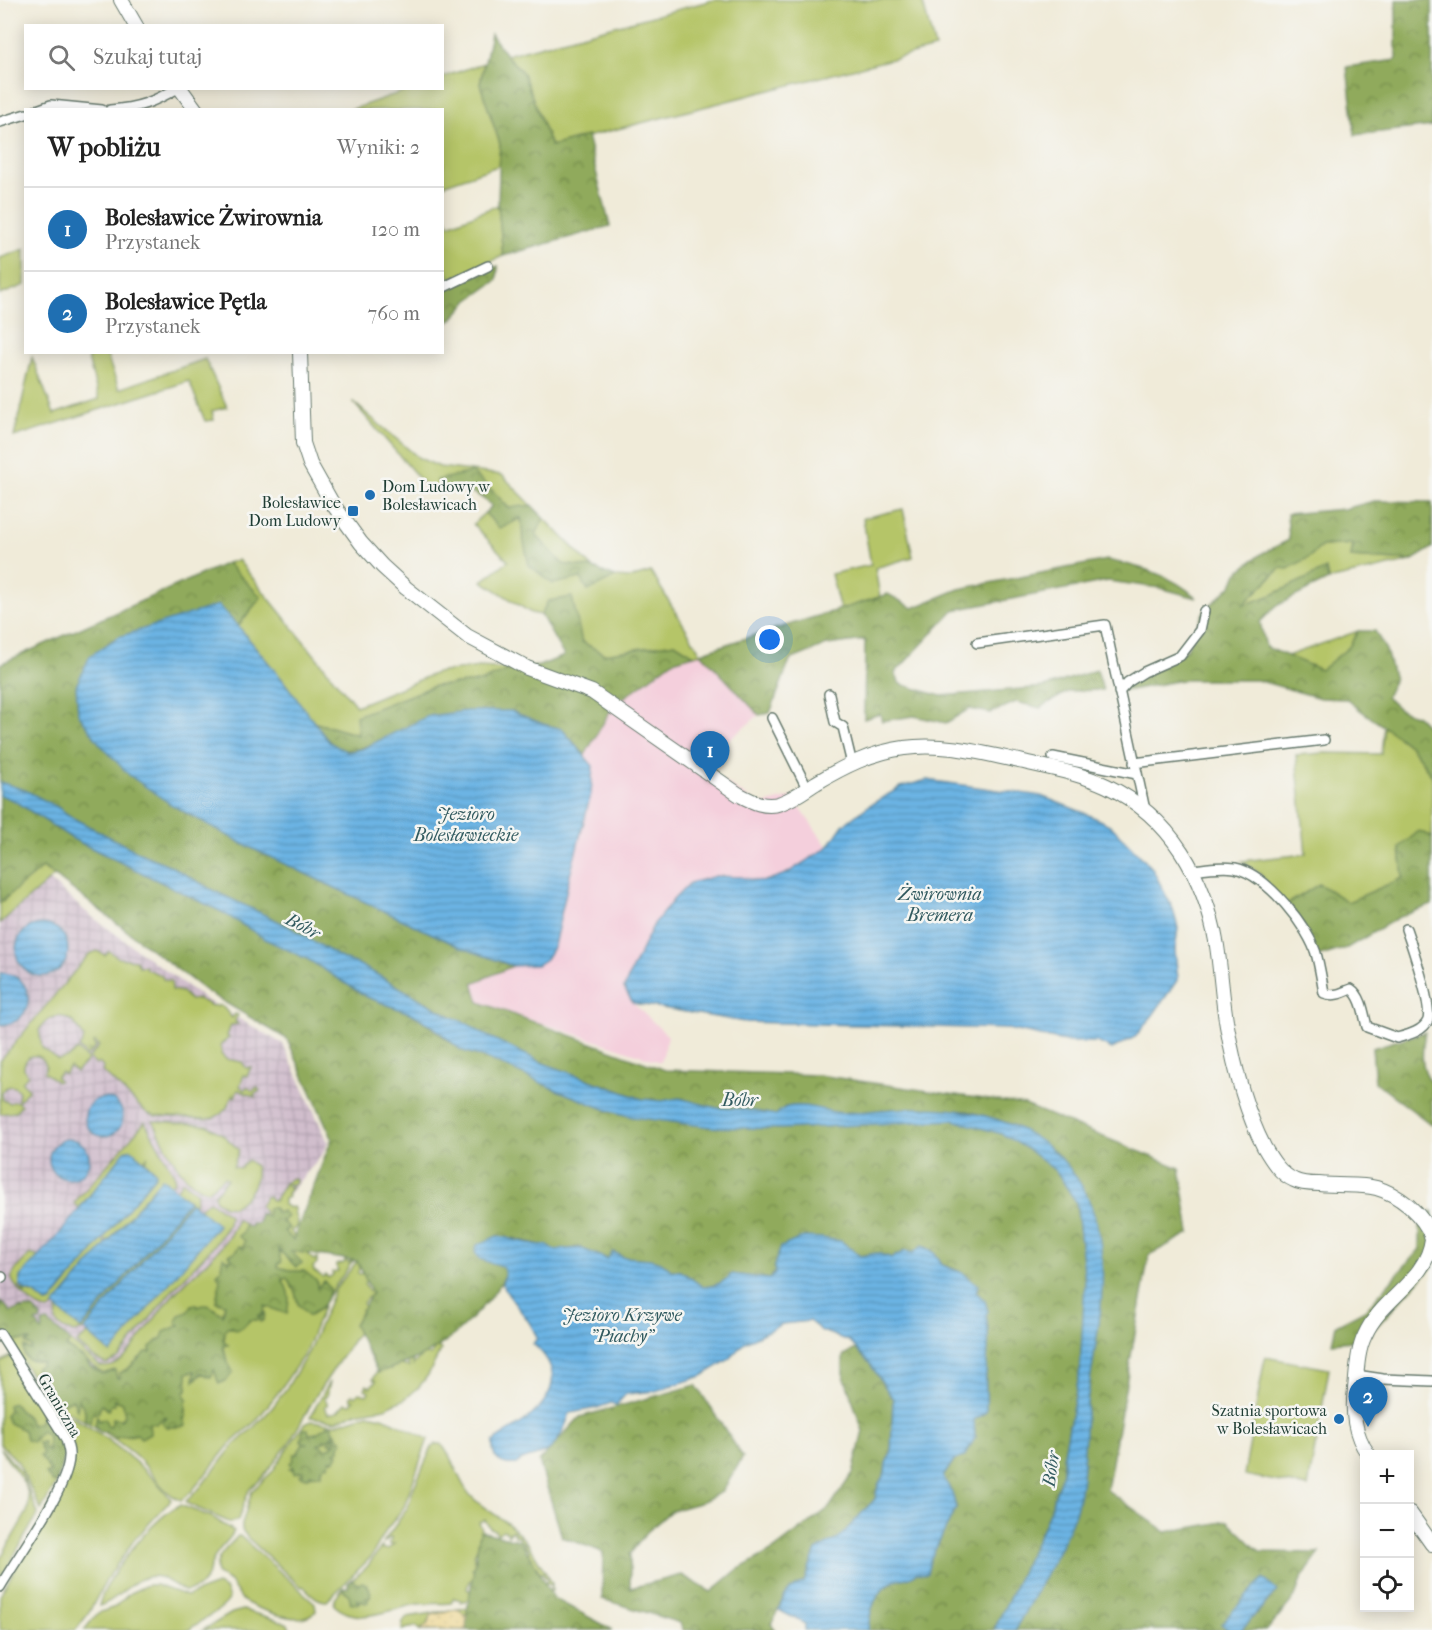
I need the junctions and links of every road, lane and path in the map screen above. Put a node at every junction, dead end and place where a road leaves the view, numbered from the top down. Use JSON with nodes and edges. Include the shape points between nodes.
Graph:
{"nodes":[{"id":1,"x":121,"y":0,"type":"edge"},
{"id":2,"x":135,"y":24,"type":"edge"},
{"id":3,"x":176,"y":90,"type":"edge"},
{"id":4,"x":181,"y":90,"type":"edge"},
{"id":5,"x":43,"y":108,"type":"edge"},
{"id":6,"x":82,"y":108,"type":"edge"},
{"id":7,"x":133,"y":108,"type":"edge"},
{"id":8,"x":194,"y":108,"type":"edge"},
{"id":9,"x":24,"y":115,"type":"edge"},
{"id":10,"x":0,"y":122,"type":"edge"},
{"id":11,"x":488,"y":266,"type":"dead end"},
{"id":12,"x":444,"y":287,"type":"edge"},
{"id":13,"x":300,"y":354,"type":"edge"},
{"id":14,"x":1204,"y":611,"type":"dead end"},
{"id":15,"x":977,"y":643,"type":"dead end"},
{"id":16,"x":1119,"y":692,"type":"junction"},
{"id":17,"x":829,"y":694,"type":"dead end"},
{"id":18,"x":772,"y":718,"type":"dead end"},
{"id":19,"x":1324,"y":740,"type":"dead end"},
{"id":20,"x":1053,"y":757,"type":"dead end"},
{"id":21,"x":1134,"y":763,"type":"junction"},
{"id":22,"x":852,"y":764,"type":"junction"},
{"id":23,"x":1137,"y":774,"type":"junction"},
{"id":24,"x":807,"y":788,"type":"junction"},
{"id":25,"x":1145,"y":810,"type":"junction"},
{"id":26,"x":1194,"y":870,"type":"junction"},
{"id":27,"x":1406,"y":929,"type":"dead end"},
{"id":28,"x":1432,"y":1239,"type":"edge"},
{"id":29,"x":0,"y":1334,"type":"edge"},
{"id":30,"x":1356,"y":1375,"type":"junction"},
{"id":31,"x":1432,"y":1381,"type":"edge"},
{"id":32,"x":1365,"y":1450,"type":"edge"},
{"id":33,"x":1414,"y":1519,"type":"edge"},
{"id":34,"x":1432,"y":1544,"type":"edge"},
{"id":35,"x":0,"y":1587,"type":"edge"}],
"edges":[{"from":1,"to":2,"type":"street"},
{"from":3,"to":7,"type":"street"},
{"from":4,"to":8,"type":"street"},
{"from":5,"to":6,"type":"street"},
{"from":9,"to":10,"type":"street"},
{"from":11,"to":12,"type":"street"},
{"from":13,"to":24,"type":"street","via":[[303,443],[310,464],[350,529],[406,588],[483,646],[527,668],[592,692],[748,800],[759,805],[780,804]]},
{"from":14,"to":16,"type":"street","via":[[1200,630],[1180,656],[1144,672]]},
{"from":15,"to":16,"type":"street","via":[[1105,625]]},
{"from":16,"to":21,"type":"street"},
{"from":17,"to":22,"type":"street","via":[[835,722],[843,727]]},
{"from":18,"to":24,"type":"street"},
{"from":19,"to":21,"type":"street"},
{"from":20,"to":23,"type":"street"},
{"from":21,"to":23,"type":"street"},
{"from":22,"to":24,"type":"street"},
{"from":22,"to":25,"type":"street","via":[[916,746],[975,752],[1072,772],[1117,791]]},
{"from":23,"to":25,"type":"street"},
{"from":25,"to":26,"type":"street"},
{"from":26,"to":27,"type":"street","via":[[1238,868],[1258,878],[1291,910],[1311,943],[1324,993],[1330,996],[1352,989],[1360,1001],[1367,1027],[1397,1038],[1421,1029],[1430,1014]]},
{"from":26,"to":28,"type":"street","via":[[1215,935],[1236,1068],[1269,1155],[1281,1172],[1293,1180],[1380,1188],[1412,1209],[1427,1226]]},
{"from":28,"to":30,"type":"street","via":[[1431,1250],[1420,1270],[1364,1335]]},
{"from":29,"to":35,"type":"street","name":"Graniczna","via":[[66,1439],[69,1458],[54,1498]]},
{"from":30,"to":31,"type":"street"},
{"from":30,"to":32,"type":"street","via":[[1354,1414],[1358,1437]]},
{"from":33,"to":34,"type":"street"}]}
